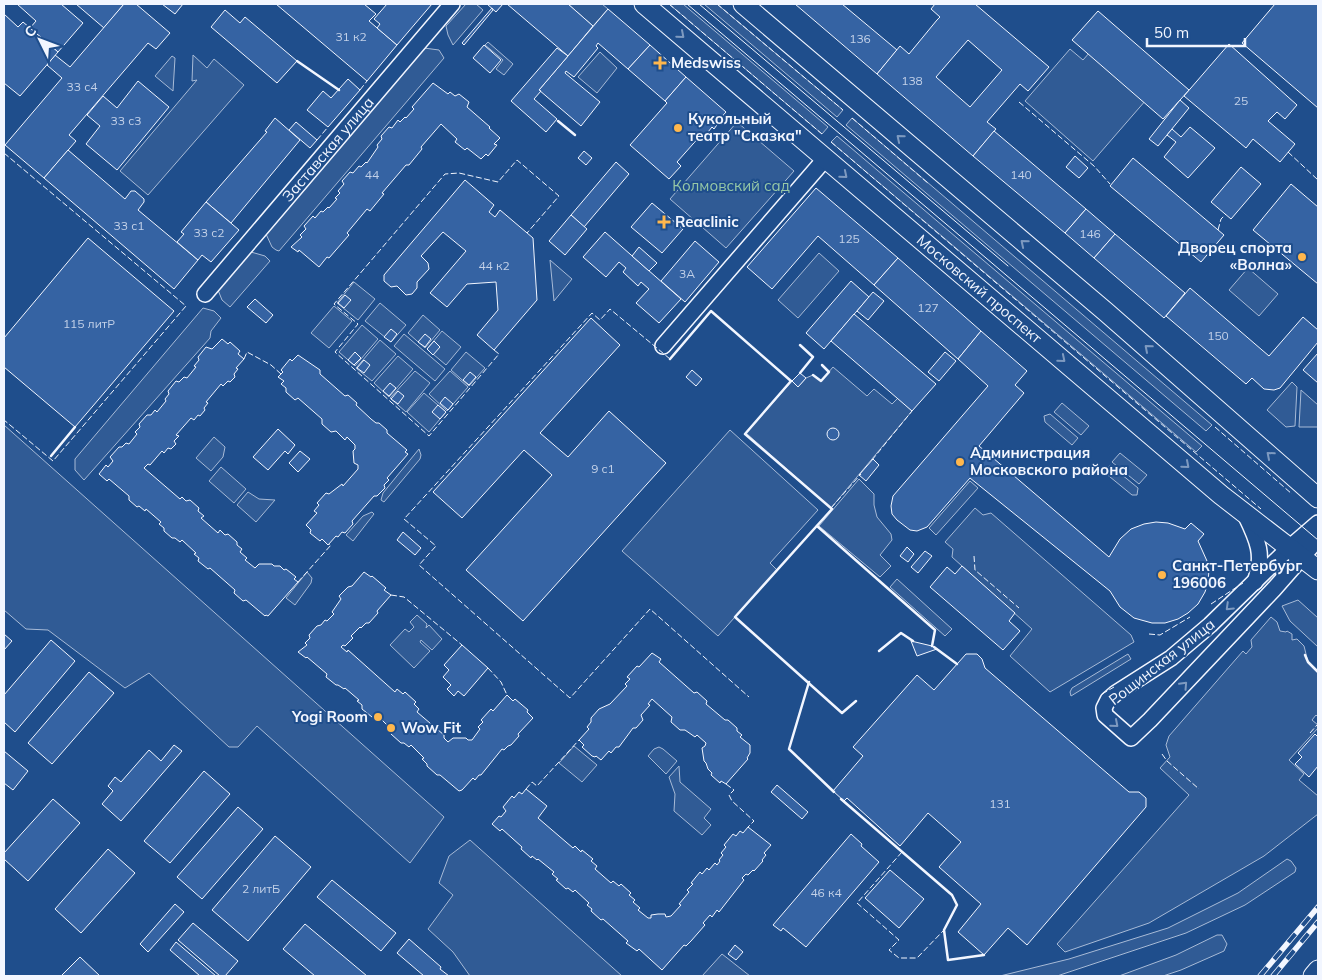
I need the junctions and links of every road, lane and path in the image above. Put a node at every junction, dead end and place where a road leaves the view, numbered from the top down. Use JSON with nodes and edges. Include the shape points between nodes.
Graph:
{"nodes":[{"id":1,"x":452,"y":4,"type":"edge"},
{"id":2,"x":644,"y":4,"type":"edge"},
{"id":3,"x":743,"y":4,"type":"edge"},
{"id":4,"x":825,"y":159,"type":"junction"},
{"id":5,"x":204,"y":294,"type":"dead end"},
{"id":6,"x":663,"y":346,"type":"dead end"},
{"id":7,"x":1318,"y":498,"type":"edge"},
{"id":8,"x":1245,"y":514,"type":"junction"},
{"id":9,"x":1318,"y":523,"type":"edge"},
{"id":10,"x":1318,"y":539,"type":"edge"},
{"id":11,"x":1295,"y":553,"type":"junction"},
{"id":12,"x":1318,"y":570,"type":"edge"},
{"id":13,"x":1255,"y":582,"type":"junction"},
{"id":14,"x":1318,"y":970,"type":"edge"},
{"id":15,"x":1313,"y":976,"type":"edge"}],
"edges":[{"from":1,"to":5,"type":"street","name":"Заставская улица"},
{"from":2,"to":4,"type":"main road","name":"Московский проспект","one_way":true},
{"from":7,"to":3,"type":"main road","one_way":true,"via":[[1106,312]]},
{"from":4,"to":6,"type":"street"},
{"from":4,"to":8,"type":"main road","name":"Московский проспект","one_way":true},
{"from":8,"to":11,"type":"main road","name":"Московский проспект"},
{"from":8,"to":13,"type":"street","via":[[1260,554]]},
{"from":9,"to":11,"type":"street","name":"Рощинская улица"},
{"from":10,"to":11,"type":"street","name":"Рощинская улица"},
{"from":11,"to":12,"type":"main road","name":"Московский проспект"},
{"from":11,"to":13,"type":"street","name":"Рощинская улица"},
{"from":13,"to":11,"type":"street","name":"Рощинская улица","one_way":true,"via":[[1171,658],[1108,700],[1105,715],[1131,738],[1176,693]]},
{"from":14,"to":15,"type":"main road"}]}
